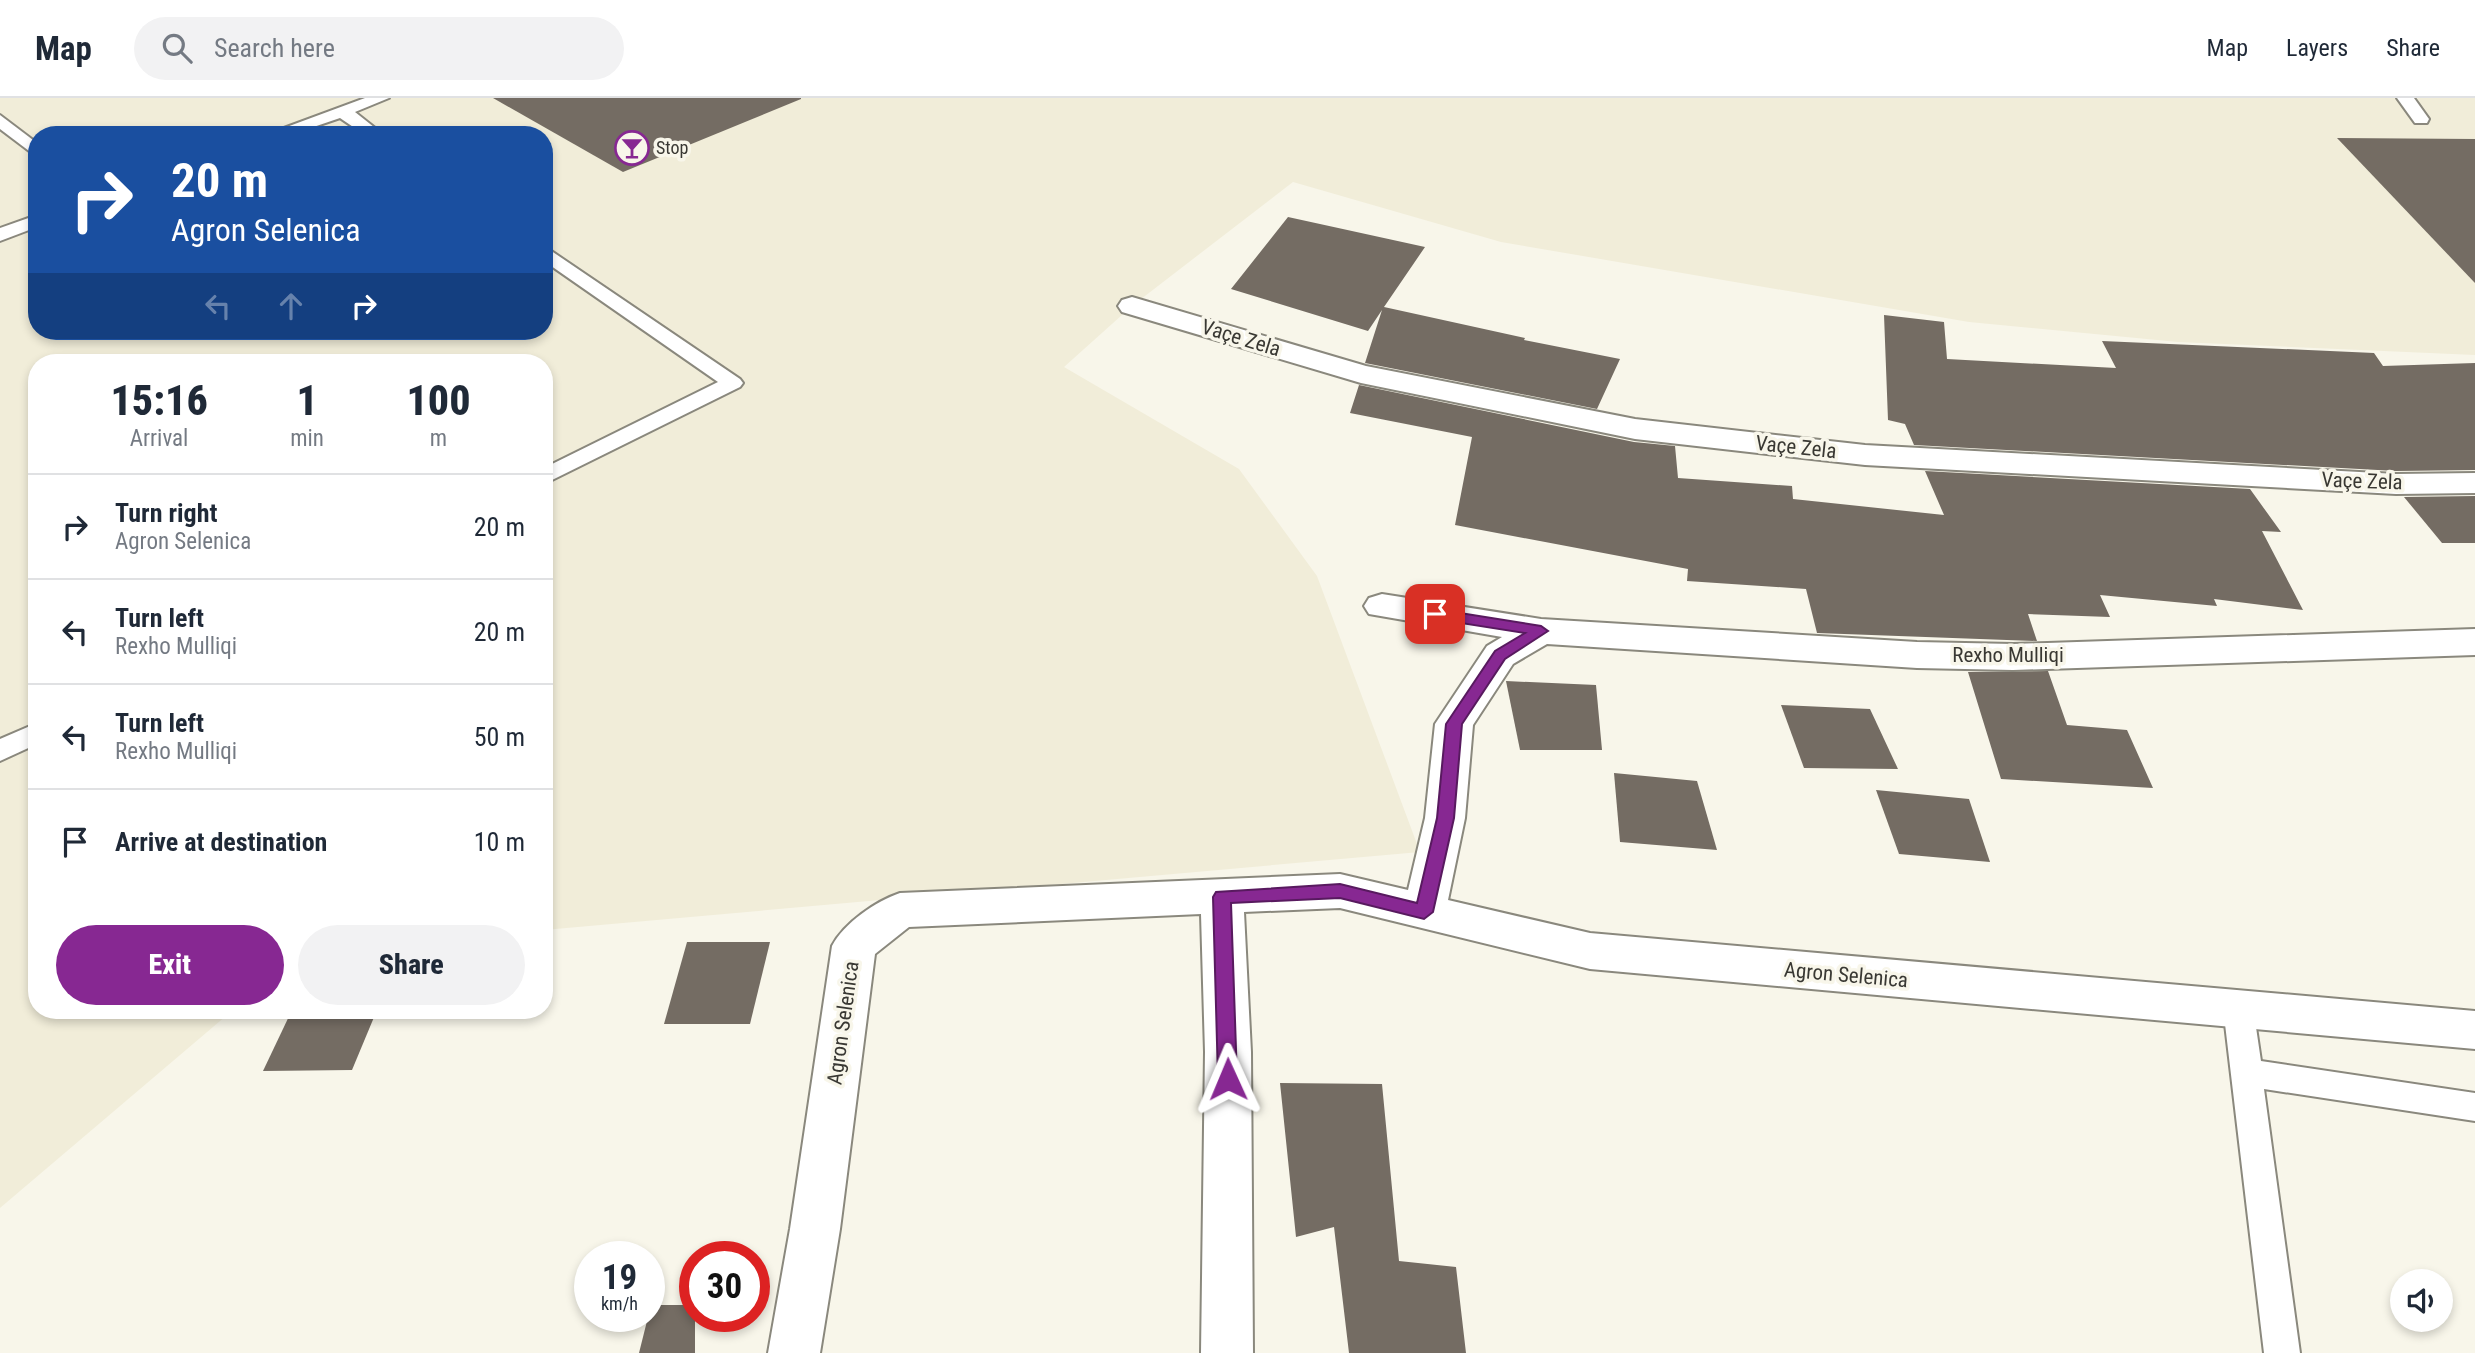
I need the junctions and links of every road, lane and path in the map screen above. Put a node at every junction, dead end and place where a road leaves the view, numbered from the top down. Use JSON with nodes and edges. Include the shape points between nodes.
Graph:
{"nodes":[{"id":1,"x":381,"y":98,"type":"edge"},
{"id":2,"x":2405,"y":98,"type":"edge"},
{"id":3,"x":342,"y":111,"type":"junction"},
{"id":4,"x":2421,"y":119,"type":"dead end"},
{"id":5,"x":0,"y":120,"type":"edge"},
{"id":6,"x":299,"y":126,"type":"edge"},
{"id":7,"x":363,"y":126,"type":"edge"},
{"id":8,"x":28,"y":144,"type":"edge"},
{"id":9,"x":28,"y":224,"type":"edge"},
{"id":10,"x":0,"y":235,"type":"edge"},
{"id":11,"x":553,"y":257,"type":"edge"},
{"id":12,"x":1132,"y":306,"type":"dead end"},
{"id":13,"x":553,"y":473,"type":"edge"},
{"id":14,"x":2475,"y":482,"type":"edge"},
{"id":15,"x":1382,"y":606,"type":"dead end"},
{"id":16,"x":1541,"y":631,"type":"junction"},
{"id":17,"x":2475,"y":642,"type":"edge"},
{"id":18,"x":28,"y":737,"type":"edge"},
{"id":19,"x":0,"y":751,"type":"edge"},
{"id":20,"x":1222,"y":897,"type":"junction"},
{"id":21,"x":1424,"y":912,"type":"junction"},
{"id":22,"x":2238,"y":1007,"type":"junction"},
{"id":23,"x":2475,"y":1030,"type":"edge"},
{"id":24,"x":2247,"y":1073,"type":"junction"},
{"id":25,"x":2475,"y":1107,"type":"edge"},
{"id":26,"x":794,"y":1353,"type":"edge"},
{"id":27,"x":1227,"y":1353,"type":"edge"},
{"id":28,"x":2282,"y":1353,"type":"edge"}],
"edges":[{"from":1,"to":3,"type":"lane"},
{"from":2,"to":4,"type":"lane"},
{"from":3,"to":6,"type":"lane"},
{"from":3,"to":7,"type":"lane"},
{"from":5,"to":8,"type":"lane"},
{"from":9,"to":10,"type":"lane"},
{"from":11,"to":13,"type":"lane","via":[[733,383]]},
{"from":12,"to":14,"type":"street","name":"Vaçe Zela","via":[[1361,374],[1635,429],[1865,455],[2396,484]]},
{"from":15,"to":16,"type":"street","name":"Rexho Mulliqi"},
{"from":16,"to":17,"type":"street","name":"Rexho Mulliqi","via":[[2013,657]]},
{"from":16,"to":21,"type":"street","via":[[1500,655],[1454,724],[1445,818]]},
{"from":18,"to":19,"type":"lane"},
{"from":20,"to":21,"type":"street","name":"Agron Selenica","via":[[1340,891]]},
{"from":20,"to":26,"type":"street","name":"Agron Selenica","via":[[900,910],[854,946],[816,1229]]},
{"from":20,"to":27,"type":"street","via":[[1228,1052]]},
{"from":21,"to":22,"type":"street","name":"Agron Selenica","via":[[1590,951]]},
{"from":22,"to":23,"type":"street","name":"Agron Selenica"},
{"from":22,"to":24,"type":"lane"},
{"from":24,"to":25,"type":"lane"},
{"from":24,"to":28,"type":"lane"}]}
